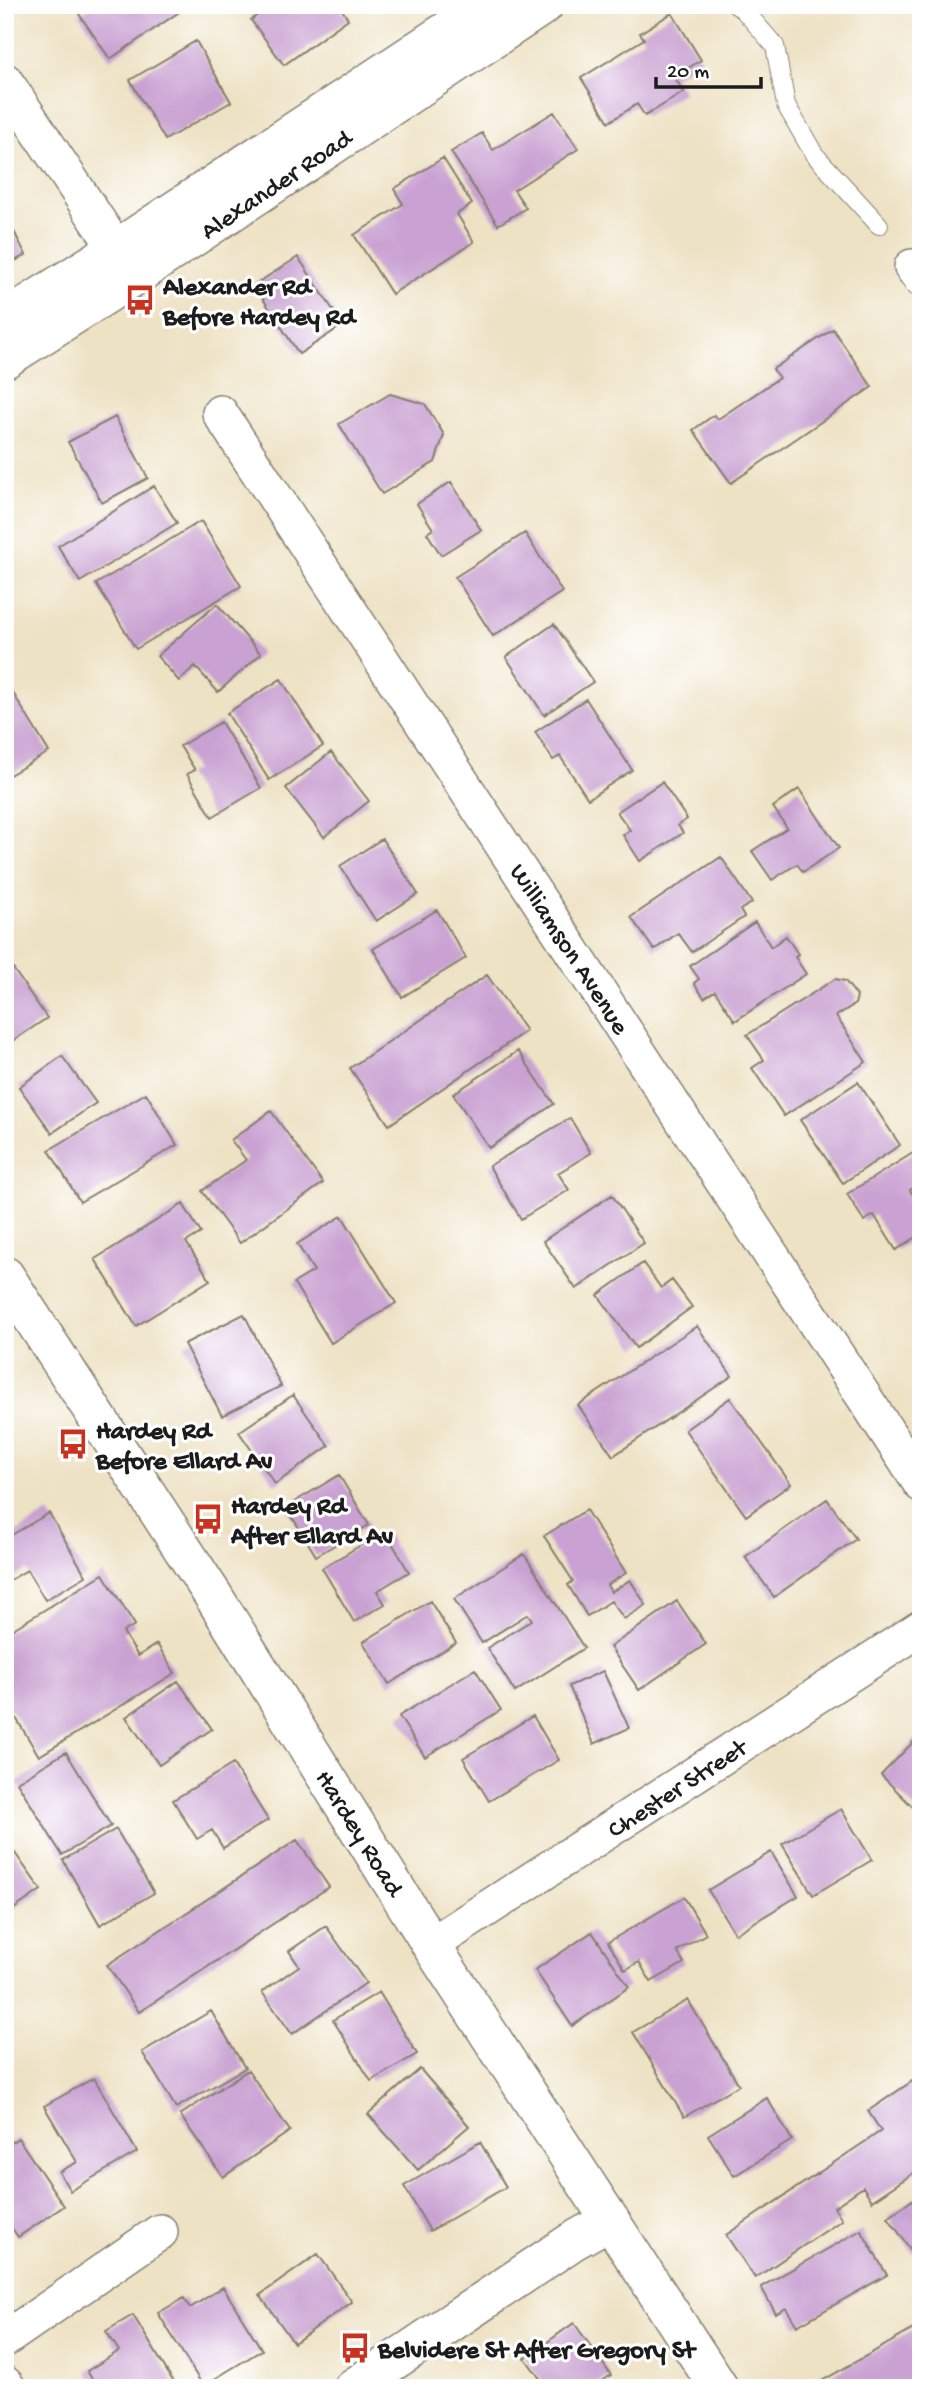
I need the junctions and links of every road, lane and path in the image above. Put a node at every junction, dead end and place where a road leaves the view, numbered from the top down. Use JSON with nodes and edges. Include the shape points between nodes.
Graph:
{"nodes":[{"id":1,"x":486,"y":5,"type":"edge"},
{"id":2,"x":544,"y":5,"type":"edge"},
{"id":3,"x":736,"y":5,"type":"edge"},
{"id":4,"x":5,"y":81,"type":"edge"},
{"id":5,"x":879,"y":225,"type":"dead end"},
{"id":6,"x":125,"y":263,"type":"junction"},
{"id":7,"x":5,"y":319,"type":"edge"},
{"id":8,"x":5,"y":359,"type":"edge"},
{"id":9,"x":220,"y":413,"type":"dead end"},
{"id":10,"x":5,"y":1276,"type":"edge"},
{"id":11,"x":921,"y":1483,"type":"edge"},
{"id":12,"x":921,"y":1628,"type":"edge"},
{"id":13,"x":431,"y":1945,"type":"junction"},
{"id":14,"x":610,"y":2220,"type":"junction"},
{"id":15,"x":160,"y":2232,"type":"dead end"},
{"id":16,"x":5,"y":2339,"type":"edge"},
{"id":17,"x":353,"y":2388,"type":"edge"},
{"id":18,"x":719,"y":2388,"type":"edge"}],
"edges":[{"from":1,"to":6,"type":"main road","name":"Alexander Road"},
{"from":2,"to":6,"type":"main road","name":"Alexander Road"},
{"from":3,"to":5,"type":"lane","via":[[775,46],[786,105],[814,154]]},
{"from":4,"to":6,"type":"street"},
{"from":6,"to":7,"type":"main road","name":"Alexander Road"},
{"from":6,"to":8,"type":"main road","name":"Alexander Road"},
{"from":9,"to":11,"type":"street","name":"Williamson Avenue"},
{"from":10,"to":13,"type":"main road","name":"Hardey Road","via":[[221,1608]]},
{"from":12,"to":13,"type":"street","name":"Chester Street"},
{"from":13,"to":14,"type":"main road","name":"Hardey Road"},
{"from":14,"to":17,"type":"main road"},
{"from":14,"to":18,"type":"main road","name":"Hardey Road"},
{"from":15,"to":16,"type":"street"}]}
